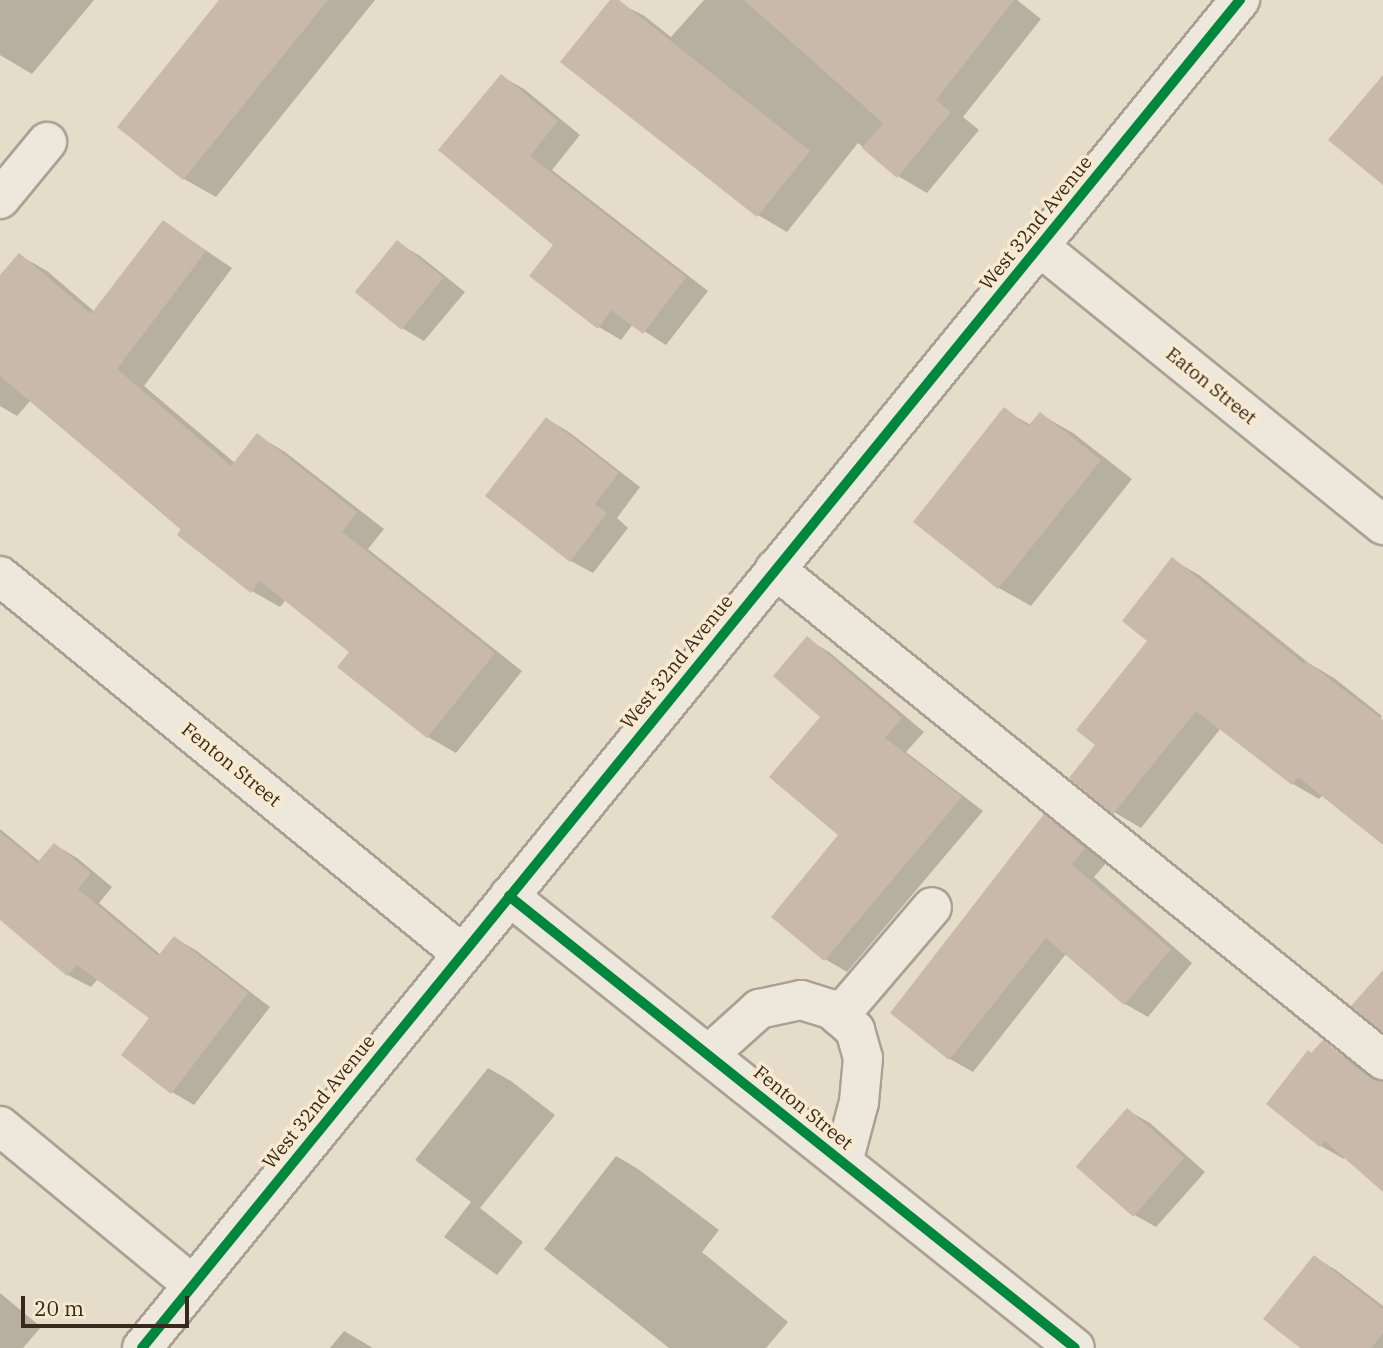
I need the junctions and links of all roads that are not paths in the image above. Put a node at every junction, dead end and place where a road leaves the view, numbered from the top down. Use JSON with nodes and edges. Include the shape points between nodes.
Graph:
{"nodes":[{"id":1,"x":1240,"y":0,"type":"edge"},
{"id":2,"x":47,"y":142,"type":"dead end"},
{"id":3,"x":0,"y":199,"type":"edge"},
{"id":4,"x":1040,"y":247,"type":"junction"},
{"id":5,"x":1383,"y":525,"type":"edge"},
{"id":6,"x":775,"y":569,"type":"junction"},
{"id":7,"x":0,"y":576,"type":"edge"},
{"id":8,"x":509,"y":896,"type":"junction"},
{"id":9,"x":932,"y":907,"type":"dead end"},
{"id":10,"x":461,"y":953,"type":"junction"},
{"id":11,"x":839,"y":1016,"type":"junction"},
{"id":12,"x":708,"y":1055,"type":"junction"},
{"id":13,"x":1383,"y":1060,"type":"edge"},
{"id":14,"x":0,"y":1126,"type":"edge"},
{"id":15,"x":843,"y":1162,"type":"junction"},
{"id":16,"x":193,"y":1285,"type":"junction"},
{"id":17,"x":142,"y":1348,"type":"edge"},
{"id":18,"x":1076,"y":1348,"type":"edge"}],
"edges":[{"from":1,"to":4,"type":"street","name":"West 32nd Avenue"},
{"from":2,"to":3,"type":"street"},
{"from":4,"to":5,"type":"street","name":"Eaton Street"},
{"from":4,"to":6,"type":"street","name":"West 32nd Avenue"},
{"from":6,"to":8,"type":"street","name":"West 32nd Avenue"},
{"from":6,"to":13,"type":"street"},
{"from":7,"to":10,"type":"street","name":"Fenton Street"},
{"from":8,"to":10,"type":"street","name":"West 32nd Avenue"},
{"from":8,"to":12,"type":"street","name":"Fenton Street"},
{"from":9,"to":11,"type":"street"},
{"from":10,"to":16,"type":"street","name":"West 32nd Avenue"},
{"from":11,"to":12,"type":"street","via":[[801,1000],[759,1009]]},
{"from":11,"to":15,"type":"street","via":[[855,1030],[863,1058],[859,1102]]},
{"from":12,"to":15,"type":"street","name":"Fenton Street"},
{"from":14,"to":16,"type":"street"},
{"from":15,"to":18,"type":"street","name":"Fenton Street"},
{"from":16,"to":17,"type":"street","name":"West 32nd Avenue"}]}
